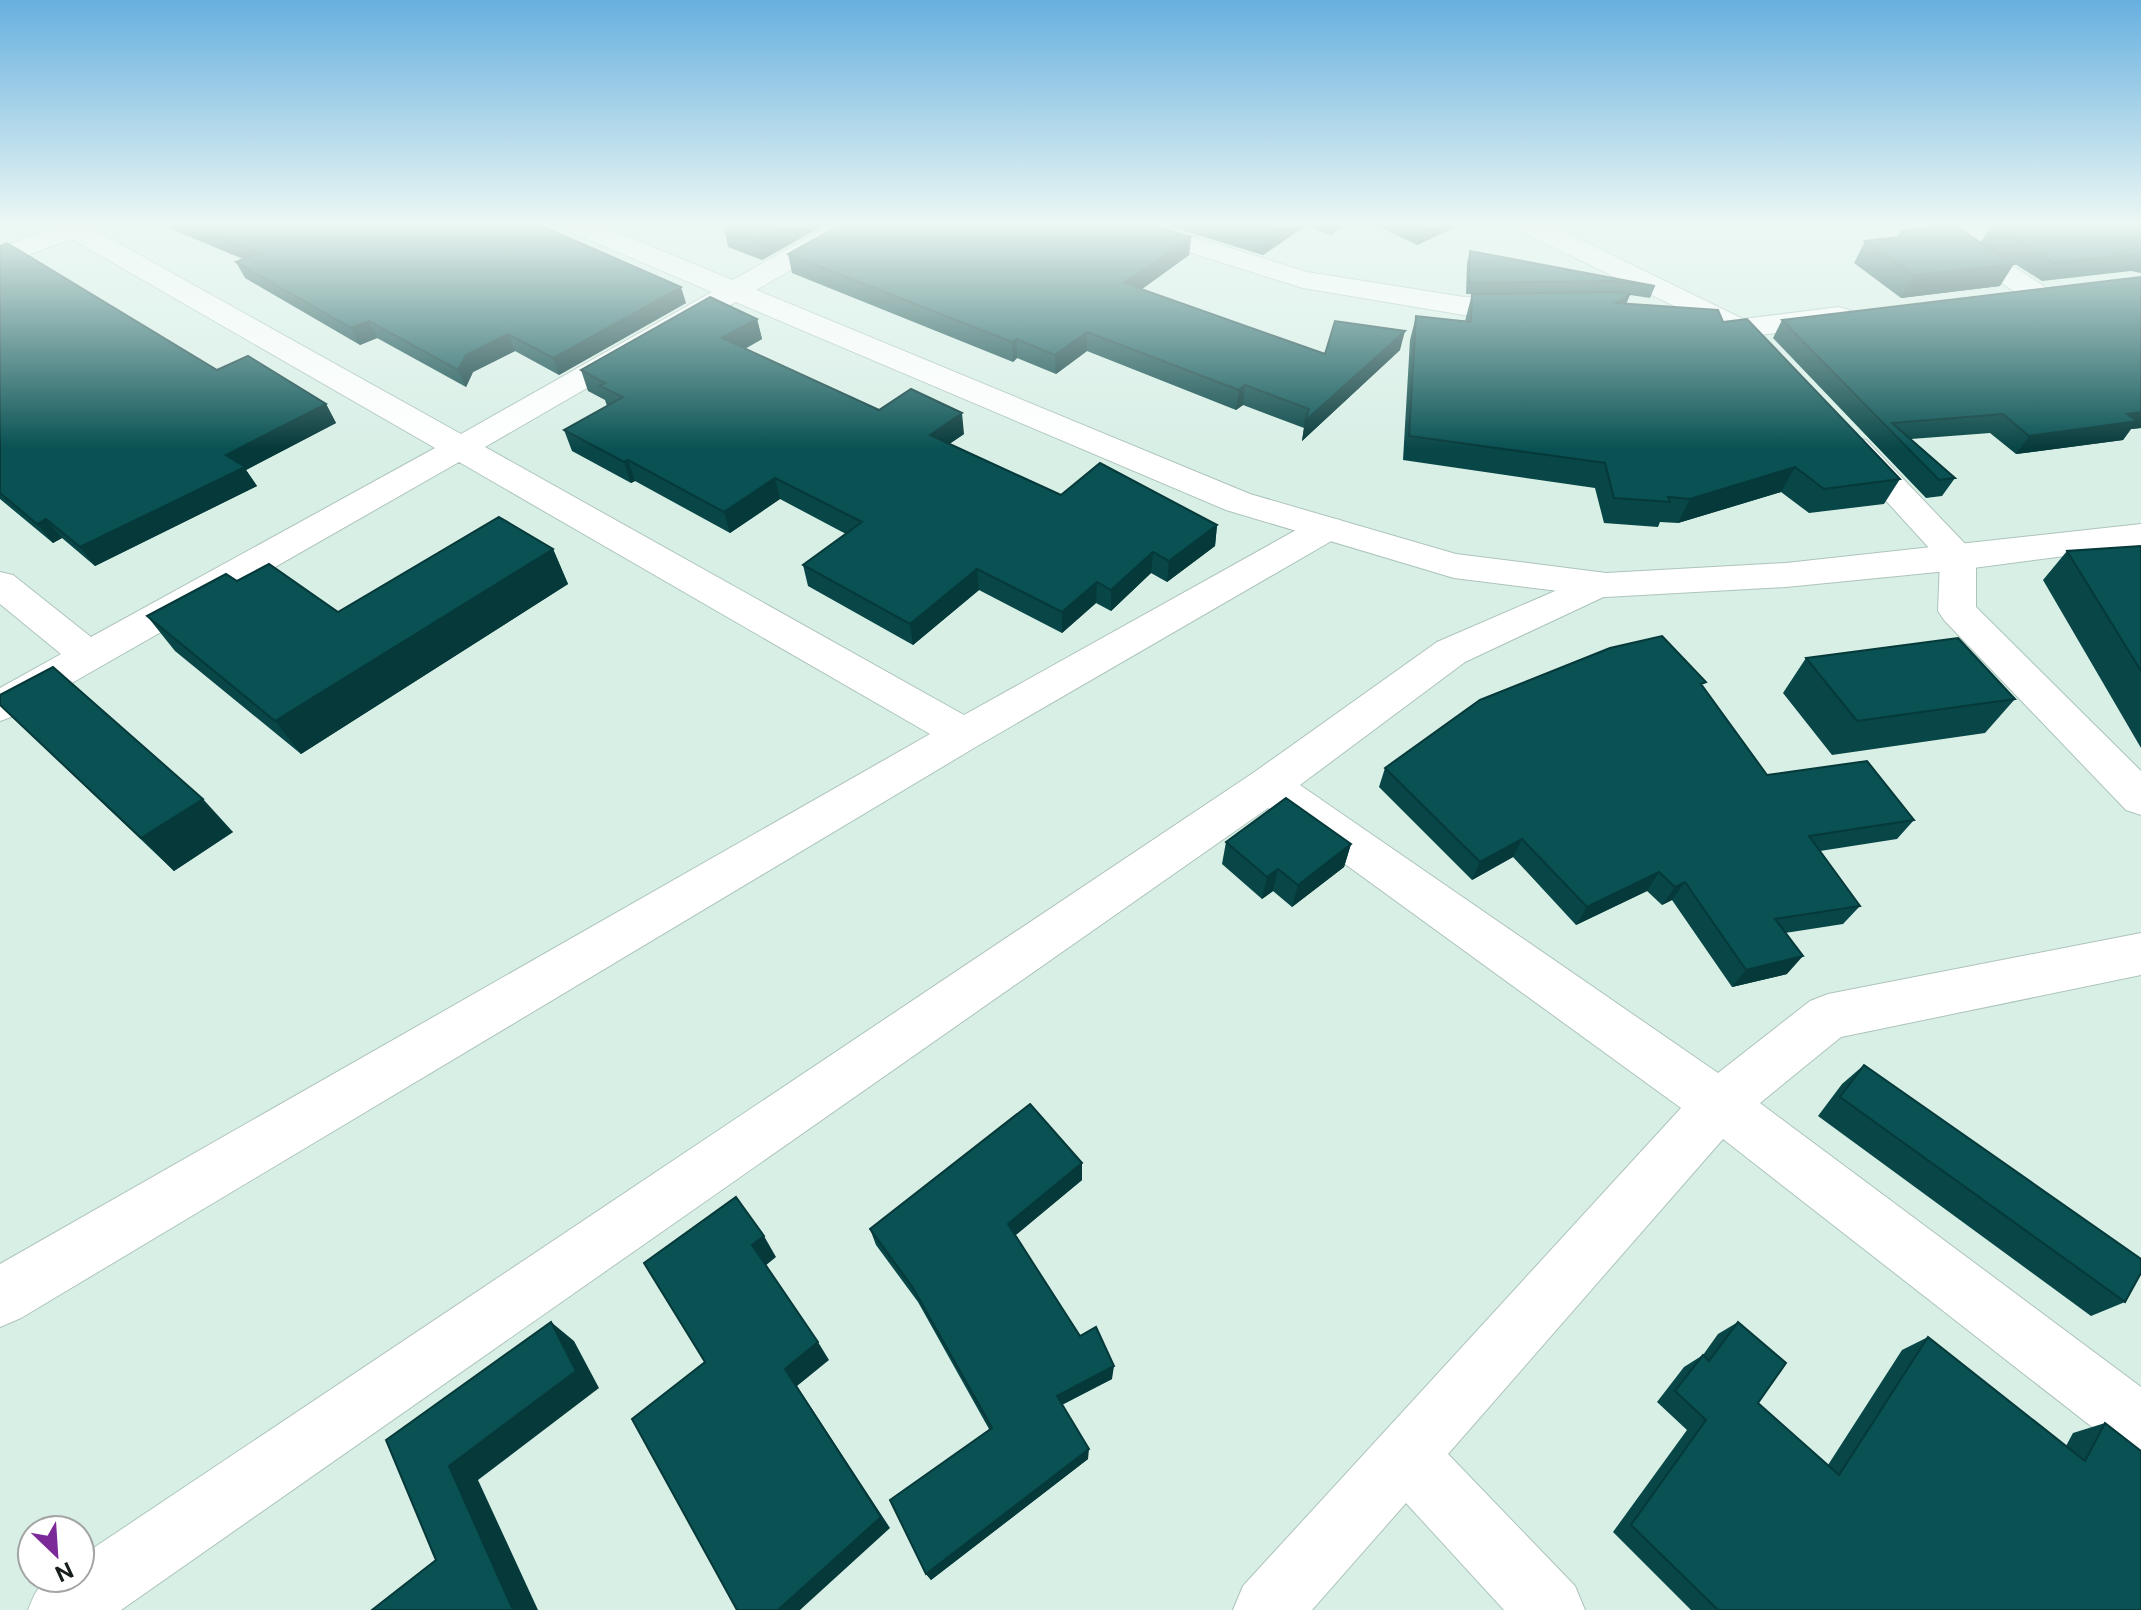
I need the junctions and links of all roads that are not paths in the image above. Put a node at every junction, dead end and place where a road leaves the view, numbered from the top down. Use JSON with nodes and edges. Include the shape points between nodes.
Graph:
{"nodes":[{"id":1,"x":198,"y":299,"type":"edge"},
{"id":2,"x":717,"y":299,"type":"edge"},
{"id":3,"x":759,"y":299,"type":"edge"},
{"id":4,"x":1421,"y":299,"type":"edge"},
{"id":5,"x":1683,"y":299,"type":"edge"},
{"id":6,"x":1550,"y":305,"type":"edge"},
{"id":7,"x":1638,"y":309,"type":"edge"},
{"id":8,"x":1866,"y":313,"type":"edge"},
{"id":9,"x":1743,"y":328,"type":"junction"},
{"id":10,"x":1765,"y":351,"type":"edge"},
{"id":11,"x":1829,"y":420,"type":"edge"},
{"id":12,"x":460,"y":448,"type":"junction"},
{"id":13,"x":1327,"y":528,"type":"junction"},
{"id":14,"x":2141,"y":535,"type":"edge"},
{"id":15,"x":1958,"y":558,"type":"junction"},
{"id":16,"x":0,"y":584,"type":"edge"},
{"id":17,"x":1599,"y":584,"type":"junction"},
{"id":18,"x":89,"y":656,"type":"junction"},
{"id":19,"x":0,"y":706,"type":"edge"},
{"id":20,"x":964,"y":734,"type":"junction"},
{"id":21,"x":1268,"y":785,"type":"junction"},
{"id":22,"x":2141,"y":798,"type":"edge"},
{"id":23,"x":2141,"y":954,"type":"edge"},
{"id":24,"x":1719,"y":1104,"type":"junction"},
{"id":25,"x":0,"y":1297,"type":"edge"},
{"id":26,"x":2141,"y":1426,"type":"edge"},
{"id":27,"x":1405,"y":1455,"type":"junction"},
{"id":28,"x":62,"y":1610,"type":"edge"},
{"id":29,"x":1267,"y":1610,"type":"edge"},
{"id":30,"x":1551,"y":1610,"type":"edge"}],
"edges":[{"from":1,"to":12,"type":"street"},
{"from":2,"to":12,"type":"street"},
{"from":3,"to":13,"type":"street","via":[[1238,502]]},
{"from":4,"to":6,"type":"street","via":[[1464,306]]},
{"from":5,"to":9,"type":"street"},
{"from":7,"to":9,"type":"street"},
{"from":8,"to":9,"type":"street"},
{"from":9,"to":10,"type":"street"},
{"from":11,"to":15,"type":"street"},
{"from":12,"to":18,"type":"street"},
{"from":12,"to":20,"type":"street"},
{"from":13,"to":17,"type":"street","via":[[1454,566]]},
{"from":13,"to":20,"type":"street"},
{"from":14,"to":15,"type":"street"},
{"from":15,"to":17,"type":"street","via":[[1786,575]]},
{"from":15,"to":22,"type":"street","via":[[1957,611]]},
{"from":16,"to":18,"type":"street"},
{"from":17,"to":21,"type":"street","via":[[1451,652]]},
{"from":18,"to":19,"type":"street"},
{"from":20,"to":25,"type":"street"},
{"from":21,"to":24,"type":"street"},
{"from":21,"to":28,"type":"street"},
{"from":23,"to":24,"type":"street","via":[[1828,1017]]},
{"from":24,"to":26,"type":"street"},
{"from":24,"to":27,"type":"street"},
{"from":27,"to":29,"type":"street"},
{"from":27,"to":30,"type":"street"}]}
